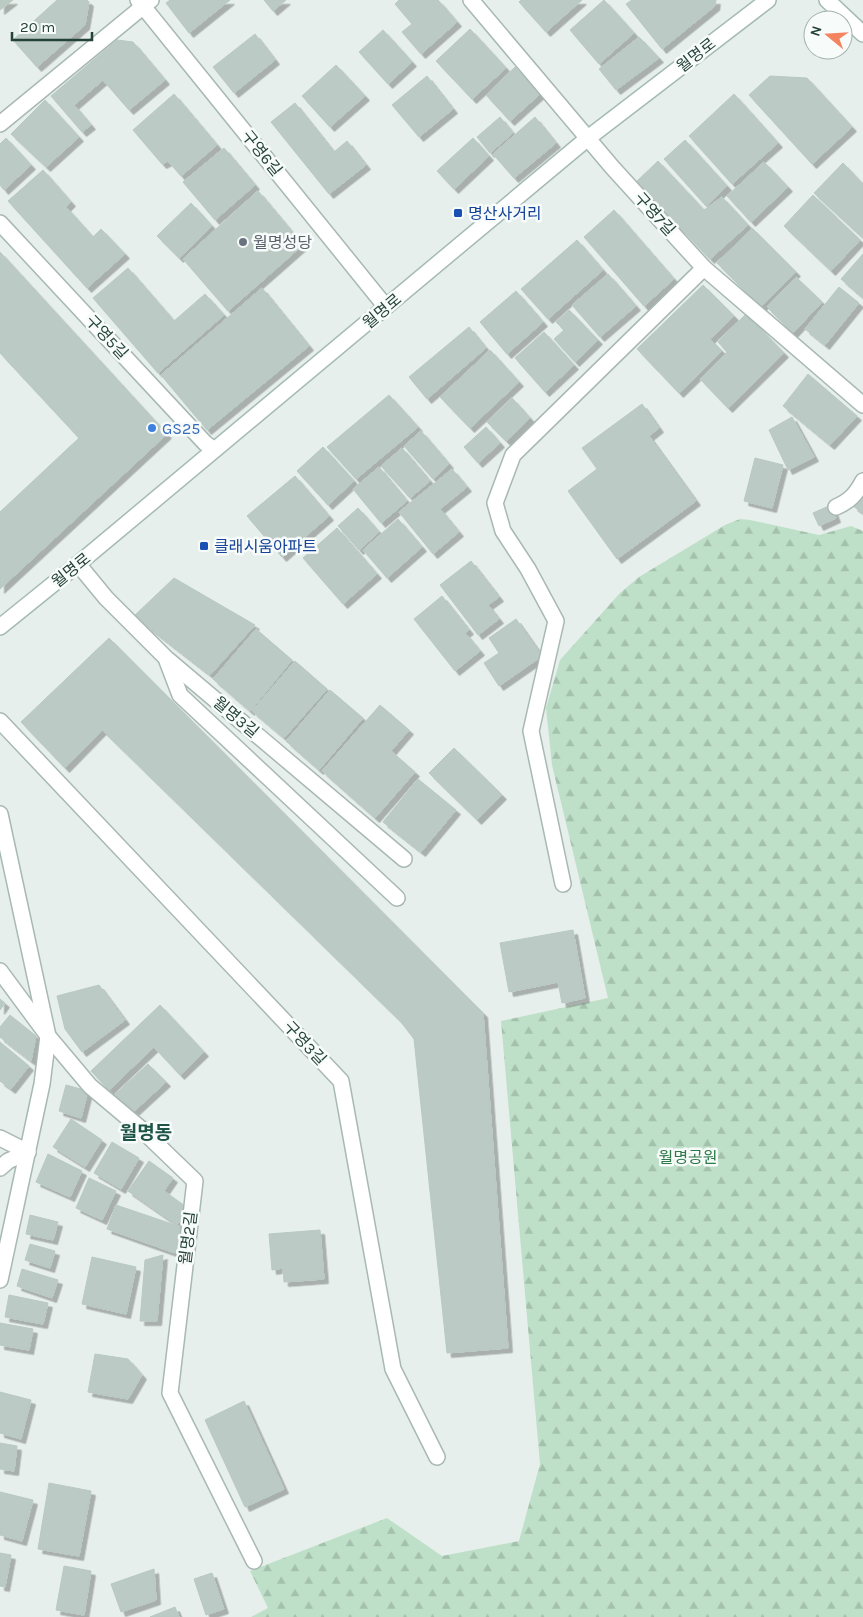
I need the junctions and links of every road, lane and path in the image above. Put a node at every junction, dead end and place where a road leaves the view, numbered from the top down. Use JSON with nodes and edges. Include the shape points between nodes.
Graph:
{"nodes":[{"id":1,"x":471,"y":0,"type":"edge"},
{"id":2,"x":768,"y":0,"type":"edge"},
{"id":3,"x":827,"y":0,"type":"edge"},
{"id":4,"x":144,"y":2,"type":"edge"},
{"id":5,"x":863,"y":34,"type":"edge"},
{"id":6,"x":0,"y":124,"type":"edge"},
{"id":7,"x":588,"y":138,"type":"junction"},
{"id":8,"x":0,"y":223,"type":"edge"},
{"id":9,"x":704,"y":268,"type":"junction"},
{"id":10,"x":386,"y":307,"type":"junction"},
{"id":11,"x":863,"y":405,"type":"edge"},
{"id":12,"x":214,"y":450,"type":"junction"},
{"id":13,"x":863,"y":481,"type":"edge"},
{"id":14,"x":836,"y":507,"type":"dead end"},
{"id":15,"x":78,"y":564,"type":"junction"},
{"id":16,"x":0,"y":627,"type":"edge"},
{"id":17,"x":167,"y":660,"type":"junction"},
{"id":18,"x":0,"y":721,"type":"edge"},
{"id":19,"x":0,"y":814,"type":"edge"},
{"id":20,"x":404,"y":859,"type":"dead end"},
{"id":21,"x":563,"y":884,"type":"dead end"},
{"id":22,"x":397,"y":898,"type":"dead end"},
{"id":23,"x":0,"y":971,"type":"edge"},
{"id":24,"x":48,"y":1036,"type":"junction"},
{"id":25,"x":0,"y":1138,"type":"edge"},
{"id":26,"x":28,"y":1152,"type":"junction"},
{"id":27,"x":0,"y":1168,"type":"edge"},
{"id":28,"x":0,"y":1280,"type":"edge"},
{"id":29,"x":436,"y":1458,"type":"dead end"},
{"id":30,"x":254,"y":1561,"type":"dead end"}],
"edges":[{"from":1,"to":7,"type":"street","name":"구영7길"},
{"from":2,"to":7,"type":"street","name":"월명로"},
{"from":3,"to":5,"type":"street"},
{"from":4,"to":6,"type":"street"},
{"from":4,"to":10,"type":"street","name":"구영6길"},
{"from":7,"to":9,"type":"street","name":"구영7길"},
{"from":7,"to":10,"type":"street","name":"월명로"},
{"from":8,"to":12,"type":"street","name":"구영5길"},
{"from":9,"to":11,"type":"street","name":"구영7길"},
{"from":9,"to":21,"type":"street","via":[[513,455],[495,502],[503,531],[556,621],[531,732]]},
{"from":10,"to":12,"type":"street","name":"월명로"},
{"from":12,"to":15,"type":"street","name":"월명로"},
{"from":13,"to":14,"type":"street","via":[[854,496]]},
{"from":15,"to":16,"type":"street","name":"월명로"},
{"from":15,"to":17,"type":"street","name":"월명3길","via":[[106,598]]},
{"from":17,"to":20,"type":"street","name":"월명3길"},
{"from":17,"to":22,"type":"street","via":[[180,695]]},
{"from":18,"to":29,"type":"street","name":"구영3길","via":[[341,1081],[393,1369]]},
{"from":19,"to":24,"type":"street"},
{"from":23,"to":24,"type":"street","name":"월명2길"},
{"from":24,"to":26,"type":"street"},
{"from":24,"to":30,"type":"street","name":"월명2길","via":[[90,1086],[195,1181],[170,1392]]},
{"from":25,"to":26,"type":"street"},
{"from":26,"to":27,"type":"street"},
{"from":26,"to":28,"type":"street"}]}
